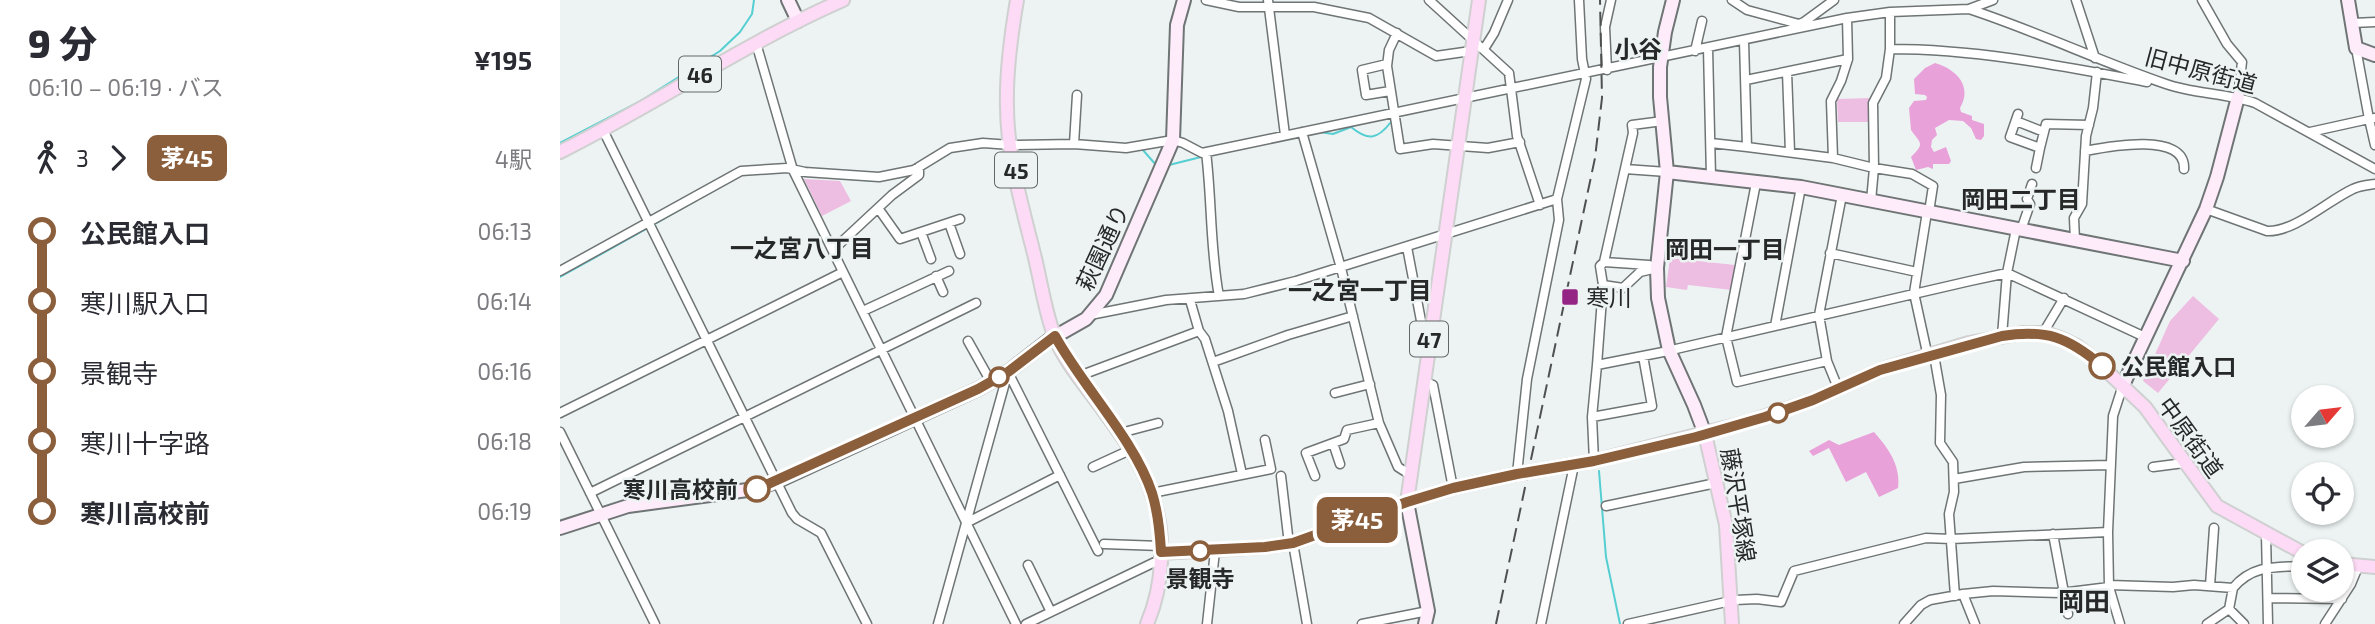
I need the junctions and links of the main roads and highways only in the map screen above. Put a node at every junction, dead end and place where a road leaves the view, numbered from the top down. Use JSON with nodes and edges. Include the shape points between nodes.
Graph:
{"nodes":[{"id":1,"x":843,"y":0,"type":"edge"},
{"id":2,"x":1017,"y":0,"type":"edge"},
{"id":3,"x":1479,"y":0,"type":"edge"},
{"id":4,"x":560,"y":152,"type":"edge"},
{"id":5,"x":1705,"y":434,"type":"junction"},
{"id":6,"x":1407,"y":502,"type":"junction"},
{"id":7,"x":2291,"y":547,"type":"edge"},
{"id":8,"x":1161,"y":549,"type":"junction"},
{"id":9,"x":2354,"y":566,"type":"edge"},
{"id":10,"x":2375,"y":567,"type":"edge"},
{"id":11,"x":1147,"y":624,"type":"edge"},
{"id":12,"x":1732,"y":624,"type":"edge"}],
"edges":[{"from":1,"to":4,"type":"main road","number":"46"},
{"from":2,"to":8,"type":"main road","number":"45","via":[[1008,57],[1011,145],[1055,336],[1130,450],[1152,493]]},
{"from":3,"to":6,"type":"main road","number":"47","via":[[1476,47],[1464,100]]},
{"from":5,"to":6,"type":"main road","name":"中原街道"},
{"from":5,"to":7,"type":"main road","name":"中原街道","via":[[1781,412],[1880,370],[2002,336],[2043,333],[2077,346],[2123,385],[2145,407],[2217,506]]},
{"from":5,"to":12,"type":"main road","name":"藤沢平塚線","via":[[1726,525]]},
{"from":6,"to":8,"type":"main road","name":"中原街道","via":[[1291,543],[1214,551]]},
{"from":8,"to":11,"type":"main road","number":"45","via":[[1159,581]]},
{"from":9,"to":10,"type":"main road"}]}
